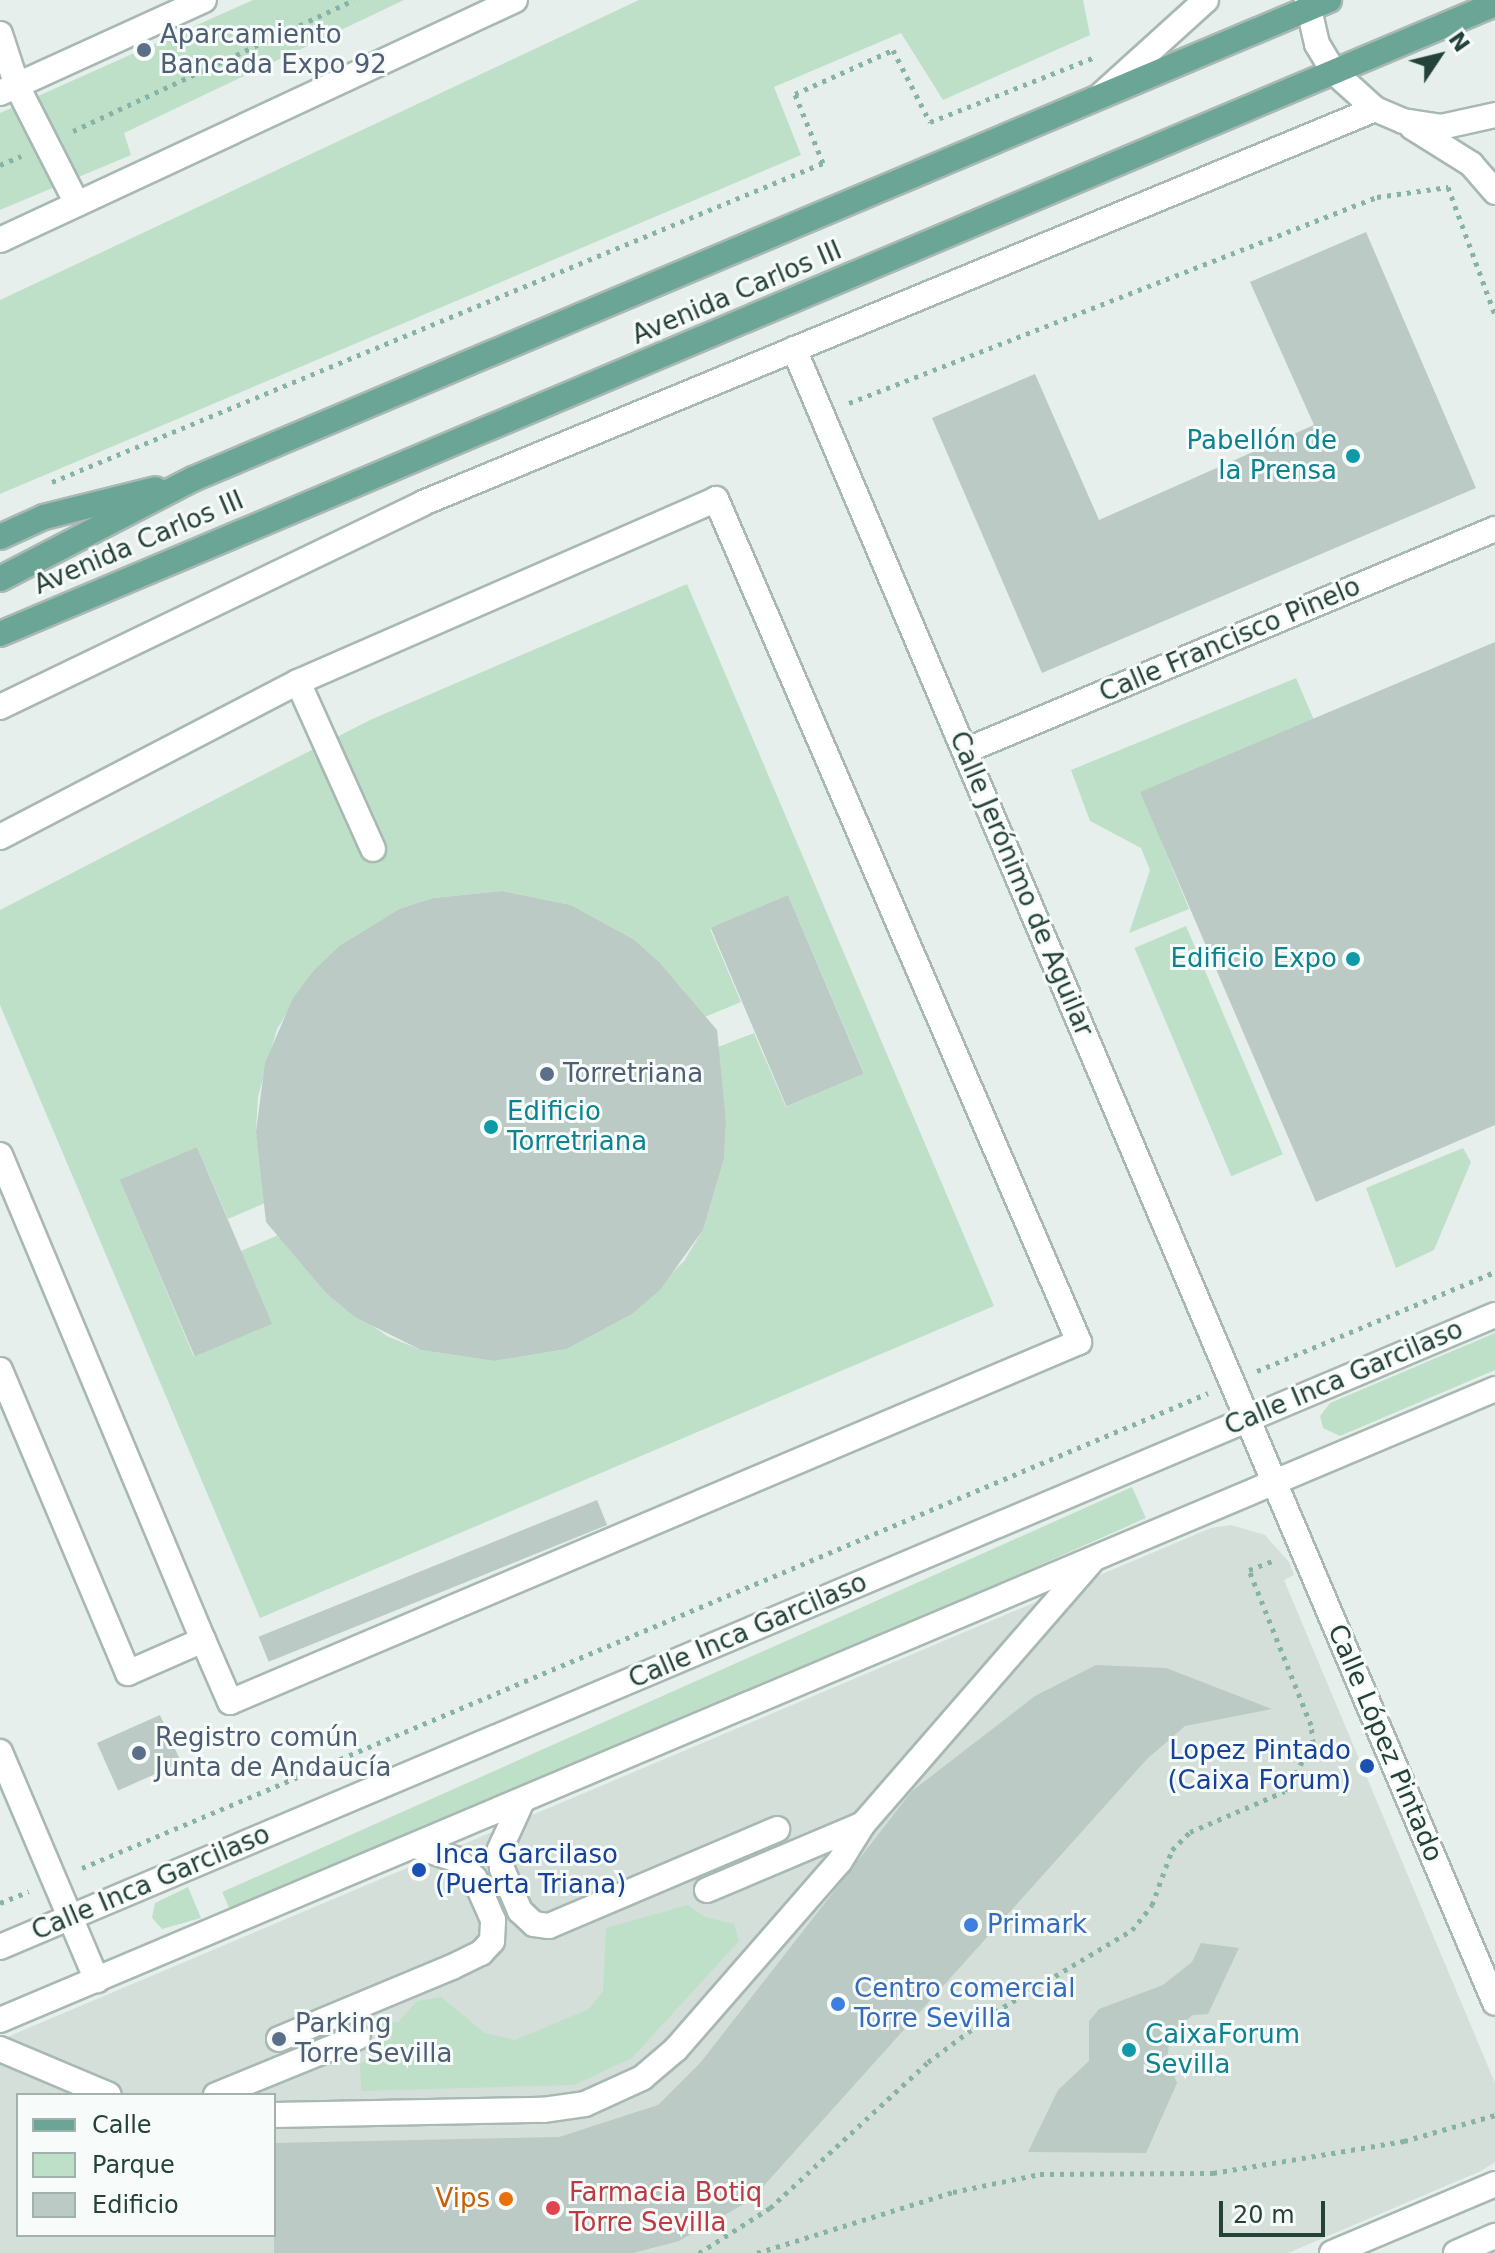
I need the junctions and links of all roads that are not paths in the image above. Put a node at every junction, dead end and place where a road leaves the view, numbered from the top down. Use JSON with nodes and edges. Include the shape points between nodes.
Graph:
{"nodes":[{"id":1,"x":204,"y":0,"type":"edge"},
{"id":2,"x":515,"y":0,"type":"edge"},
{"id":3,"x":1206,"y":0,"type":"edge"},
{"id":4,"x":1314,"y":3,"type":"edge"},
{"id":5,"x":1495,"y":4,"type":"edge"},
{"id":6,"x":0,"y":34,"type":"edge"},
{"id":7,"x":1334,"y":72,"type":"junction"},
{"id":8,"x":8,"y":89,"type":"edge"},
{"id":9,"x":1102,"y":94,"type":"junction"},
{"id":10,"x":1375,"y":109,"type":"junction"},
{"id":11,"x":1495,"y":115,"type":"edge"},
{"id":12,"x":1403,"y":121,"type":"junction"},
{"id":13,"x":1495,"y":192,"type":"edge"},
{"id":14,"x":77,"y":204,"type":"junction"},
{"id":15,"x":0,"y":240,"type":"edge"},
{"id":16,"x":794,"y":349,"type":"junction"},
{"id":17,"x":193,"y":479,"type":"junction"},
{"id":18,"x":1495,"y":529,"type":"edge"},
{"id":19,"x":0,"y":537,"type":"edge"},
{"id":20,"x":0,"y":579,"type":"edge"},
{"id":21,"x":70,"y":601,"type":"junction"},
{"id":22,"x":0,"y":634,"type":"edge"},
{"id":23,"x":0,"y":643,"type":"edge"},
{"id":24,"x":298,"y":682,"type":"junction"},
{"id":25,"x":0,"y":707,"type":"edge"},
{"id":26,"x":965,"y":751,"type":"junction"},
{"id":27,"x":0,"y":837,"type":"edge"},
{"id":28,"x":373,"y":849,"type":"dead end"},
{"id":29,"x":0,"y":1155,"type":"edge"},
{"id":30,"x":1495,"y":1315,"type":"edge"},
{"id":31,"x":3,"y":1386,"type":"edge"},
{"id":32,"x":1495,"y":1389,"type":"edge"},
{"id":33,"x":1248,"y":1419,"type":"junction"},
{"id":34,"x":1275,"y":1482,"type":"junction"},
{"id":35,"x":1093,"y":1559,"type":"junction"},
{"id":36,"x":203,"y":1640,"type":"junction"},
{"id":37,"x":0,"y":1752,"type":"edge"},
{"id":38,"x":522,"y":1801,"type":"junction"},
{"id":39,"x":863,"y":1824,"type":"junction"},
{"id":40,"x":777,"y":1829,"type":"dead end"},
{"id":41,"x":415,"y":1846,"type":"junction"},
{"id":42,"x":707,"y":1890,"type":"dead end"},
{"id":43,"x":70,"y":1917,"type":"junction"},
{"id":44,"x":0,"y":1947,"type":"edge"},
{"id":45,"x":97,"y":1980,"type":"junction"},
{"id":46,"x":1495,"y":2003,"type":"edge"},
{"id":47,"x":0,"y":2020,"type":"edge"},
{"id":48,"x":358,"y":2037,"type":"dead end"},
{"id":49,"x":279,"y":2039,"type":"dead end"},
{"id":50,"x":0,"y":2049,"type":"edge"},
{"id":51,"x":104,"y":2093,"type":"edge"},
{"id":52,"x":221,"y":2093,"type":"edge"},
{"id":53,"x":276,"y":2115,"type":"edge"},
{"id":54,"x":1495,"y":2184,"type":"edge"},
{"id":55,"x":1495,"y":2236,"type":"edge"},
{"id":56,"x":1332,"y":2253,"type":"edge"},
{"id":57,"x":1456,"y":2253,"type":"edge"}],
"edges":[{"from":1,"to":8,"type":"street"},
{"from":2,"to":14,"type":"street"},
{"from":3,"to":9,"type":"street"},
{"from":4,"to":7,"type":"street","via":[[1317,44]]},
{"from":4,"to":9,"type":"main road","name":"Avenida Carlos III"},
{"from":5,"to":7,"type":"main road","name":"Avenida Carlos III"},
{"from":6,"to":8,"type":"street"},
{"from":7,"to":10,"type":"street"},
{"from":7,"to":21,"type":"main road","name":"Avenida Carlos III"},
{"from":8,"to":14,"type":"street","via":[[46,144]]},
{"from":9,"to":17,"type":"main road","name":"Avenida Carlos III"},
{"from":10,"to":12,"type":"street"},
{"from":10,"to":16,"type":"street"},
{"from":11,"to":12,"type":"street","via":[[1441,127]]},
{"from":12,"to":13,"type":"street","via":[[1471,164]]},
{"from":14,"to":15,"type":"street"},
{"from":16,"to":25,"type":"street","via":[[423,503]]},
{"from":16,"to":26,"type":"street","name":"Calle Jerónimo de Aguilar"},
{"from":17,"to":19,"type":"main road","via":[[44,517]]},
{"from":17,"to":20,"type":"main road","name":"Avenida Carlos III"},
{"from":18,"to":26,"type":"street","name":"Calle Francisco Pinelo"},
{"from":21,"to":22,"type":"main road","name":"Avenida Carlos III"},
{"from":21,"to":23,"type":"main road"},
{"from":24,"to":27,"type":"street"},
{"from":24,"to":28,"type":"street"},
{"from":24,"to":36,"type":"street","via":[[716,499],[1079,1342],[230,1702]]},
{"from":26,"to":33,"type":"street","name":"Calle Jerónimo de Aguilar"},
{"from":29,"to":36,"type":"street"},
{"from":30,"to":33,"type":"street","name":"Calle Inca Garcilaso"},
{"from":31,"to":36,"type":"street","via":[[128,1673]]},
{"from":32,"to":34,"type":"street"},
{"from":33,"to":34,"type":"street","name":"Calle Jerónimo de Aguilar"},
{"from":33,"to":43,"type":"street","name":"Calle Inca Garcilaso"},
{"from":34,"to":35,"type":"street"},
{"from":34,"to":46,"type":"street","name":"Calle López Pintado"},
{"from":35,"to":38,"type":"street"},
{"from":35,"to":39,"type":"street"},
{"from":37,"to":43,"type":"street"},
{"from":38,"to":40,"type":"street","via":[[500,1849],[502,1869],[520,1911],[534,1924],[549,1926]]},
{"from":38,"to":41,"type":"street"},
{"from":39,"to":42,"type":"street"},
{"from":39,"to":53,"type":"street","via":[[840,1861],[676,2049],[611,2096],[543,2110]]},
{"from":41,"to":45,"type":"street"},
{"from":41,"to":49,"type":"street","via":[[458,1860],[475,1879],[493,1920],[492,1941],[481,1953],[452,1967]]},
{"from":43,"to":44,"type":"street","name":"Calle Inca Garcilaso"},
{"from":43,"to":45,"type":"street"},
{"from":45,"to":47,"type":"street"},
{"from":48,"to":52,"type":"street"},
{"from":50,"to":51,"type":"street"},
{"from":54,"to":56,"type":"street"},
{"from":55,"to":57,"type":"street"}]}
